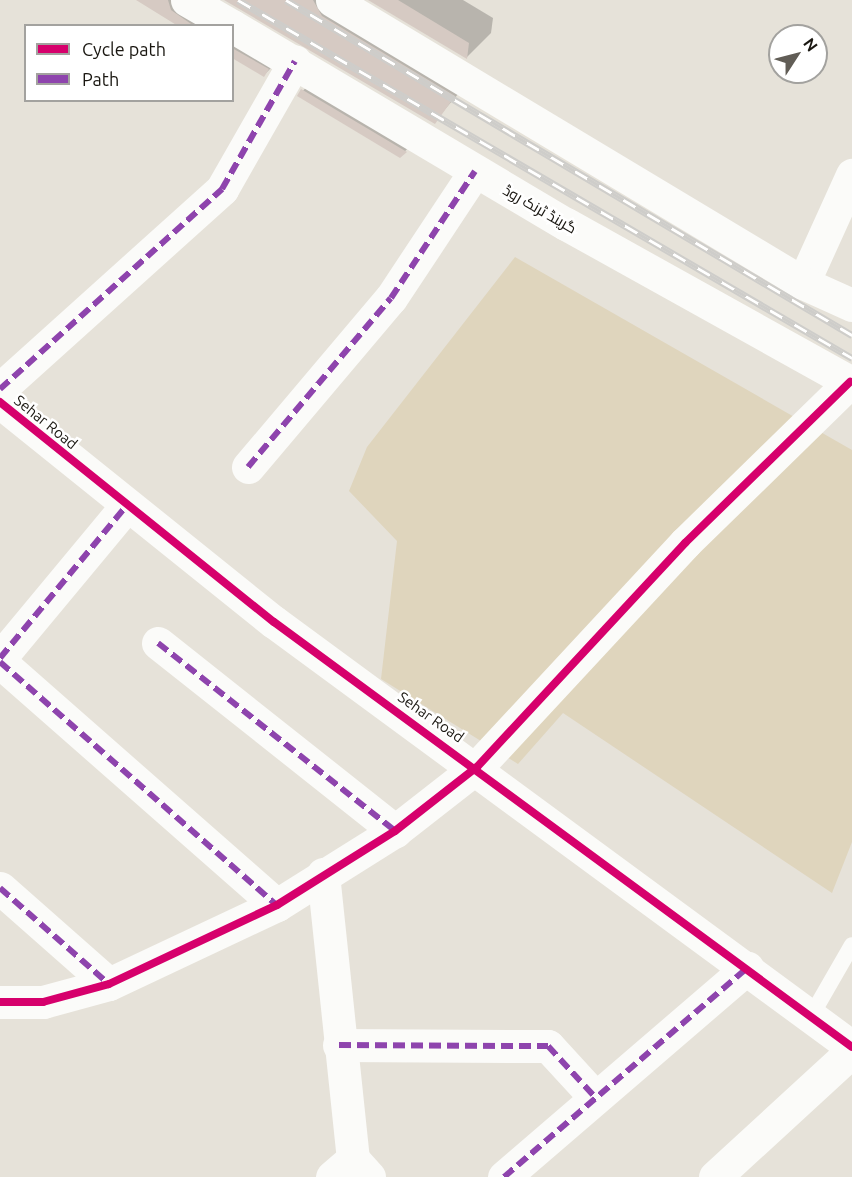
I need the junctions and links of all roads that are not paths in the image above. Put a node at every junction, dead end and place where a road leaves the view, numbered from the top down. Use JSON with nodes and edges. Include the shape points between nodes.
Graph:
{"nodes":[{"id":1,"x":187,"y":0,"type":"edge"},
{"id":2,"x":332,"y":0,"type":"edge"},
{"id":3,"x":229,"y":24,"type":"edge"},
{"id":4,"x":234,"y":27,"type":"edge"},
{"id":5,"x":295,"y":61,"type":"junction"},
{"id":6,"x":475,"y":171,"type":"junction"},
{"id":7,"x":852,"y":175,"type":"edge"},
{"id":8,"x":803,"y":283,"type":"junction"},
{"id":9,"x":852,"y":305,"type":"edge"},
{"id":10,"x":851,"y":383,"type":"edge"},
{"id":11,"x":0,"y":389,"type":"edge"},
{"id":12,"x":0,"y":402,"type":"edge"},
{"id":13,"x":248,"y":467,"type":"dead end"},
{"id":14,"x":127,"y":505,"type":"junction"},
{"id":15,"x":158,"y":643,"type":"dead end"},
{"id":16,"x":0,"y":660,"type":"edge"},
{"id":17,"x":477,"y":767,"type":"junction"},
{"id":18,"x":395,"y":831,"type":"junction"},
{"id":19,"x":323,"y":874,"type":"junction"},
{"id":20,"x":0,"y":888,"type":"edge"},
{"id":21,"x":277,"y":904,"type":"junction"},
{"id":22,"x":852,"y":945,"type":"edge"},
{"id":23,"x":747,"y":968,"type":"junction"},
{"id":24,"x":109,"y":984,"type":"junction"},
{"id":25,"x":0,"y":1002,"type":"edge"},
{"id":26,"x":810,"y":1018,"type":"junction"},
{"id":27,"x":339,"y":1045,"type":"junction"},
{"id":28,"x":852,"y":1049,"type":"edge"},
{"id":29,"x":593,"y":1095,"type":"junction"},
{"id":30,"x":352,"y":1171,"type":"edge"},
{"id":31,"x":504,"y":1177,"type":"edge"},
{"id":32,"x":715,"y":1177,"type":"edge"}],
"edges":[{"from":1,"to":3,"type":"street","name":"گرینڈ ٹرنک روڈ"},
{"from":2,"to":8,"type":"street"},
{"from":4,"to":5,"type":"street","name":"گرینڈ ٹرنک روڈ"},
{"from":5,"to":6,"type":"street","name":"گرینڈ ٹرنک روڈ"},
{"from":5,"to":11,"type":"street","via":[[222,189]]},
{"from":6,"to":10,"type":"street","name":"گرینڈ ٹرنک روڈ"},
{"from":6,"to":13,"type":"street","via":[[391,298]]},
{"from":7,"to":8,"type":"street"},
{"from":8,"to":9,"type":"street"},
{"from":10,"to":17,"type":"street","via":[[685,543]]},
{"from":12,"to":14,"type":"street","name":"Sehar Road"},
{"from":14,"to":16,"type":"street"},
{"from":14,"to":17,"type":"street","name":"Sehar Road","via":[[274,622]]},
{"from":15,"to":18,"type":"street"},
{"from":16,"to":21,"type":"street"},
{"from":17,"to":18,"type":"street"},
{"from":17,"to":23,"type":"street","name":"Sehar Road"},
{"from":18,"to":19,"type":"street"},
{"from":19,"to":21,"type":"street"},
{"from":19,"to":27,"type":"street"},
{"from":20,"to":24,"type":"street"},
{"from":21,"to":24,"type":"street"},
{"from":22,"to":26,"type":"lane"},
{"from":23,"to":26,"type":"street","name":"Sehar Road"},
{"from":23,"to":29,"type":"street"},
{"from":24,"to":25,"type":"street","via":[[43,1002]]},
{"from":26,"to":28,"type":"street","name":"Sehar Road"},
{"from":27,"to":29,"type":"street","via":[[548,1046]]},
{"from":27,"to":30,"type":"street"},
{"from":28,"to":32,"type":"street"},
{"from":29,"to":31,"type":"street"}]}
